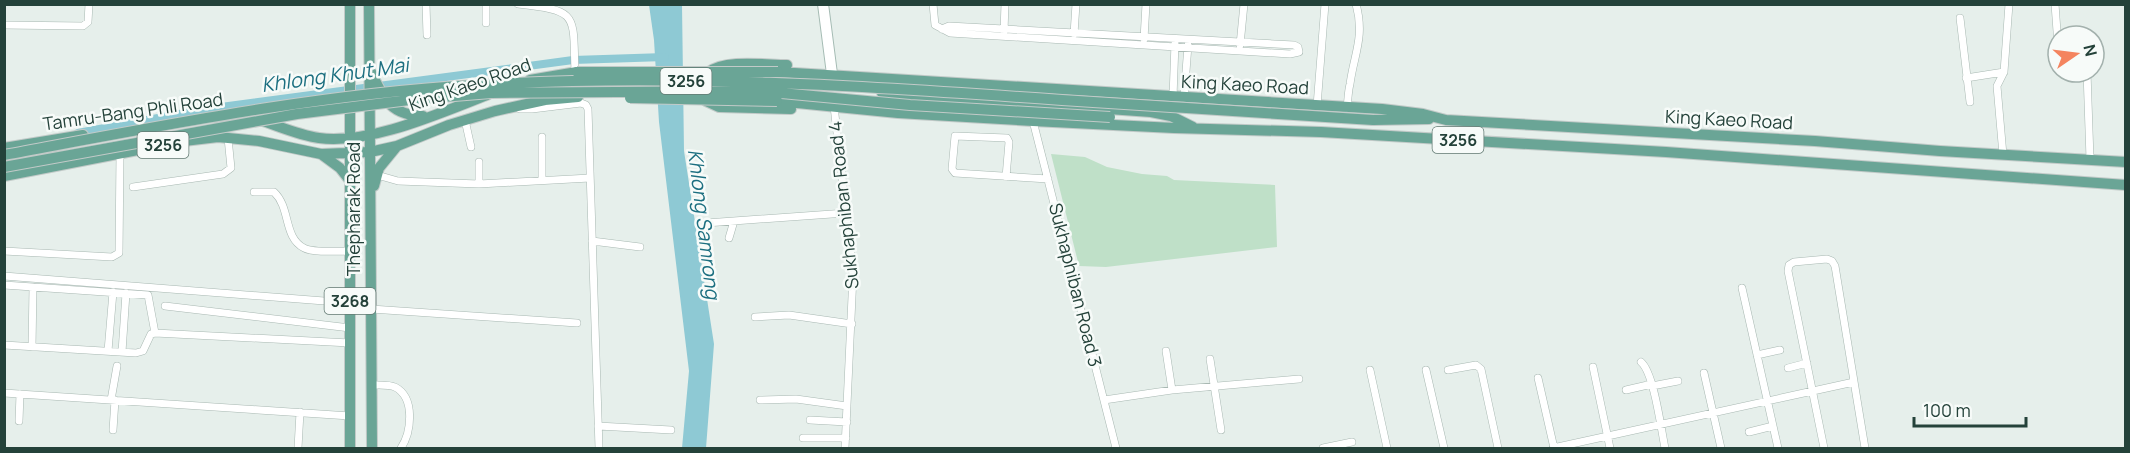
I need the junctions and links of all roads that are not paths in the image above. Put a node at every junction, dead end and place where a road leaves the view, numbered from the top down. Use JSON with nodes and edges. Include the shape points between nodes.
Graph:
{"nodes":[{"id":1,"x":89,"y":4,"type":"edge"},
{"id":2,"x":350,"y":4,"type":"edge"},
{"id":3,"x":369,"y":4,"type":"edge"},
{"id":4,"x":426,"y":4,"type":"edge"},
{"id":5,"x":486,"y":4,"type":"edge"},
{"id":6,"x":518,"y":4,"type":"edge"},
{"id":7,"x":823,"y":4,"type":"edge"},
{"id":8,"x":933,"y":4,"type":"edge"},
{"id":9,"x":1005,"y":4,"type":"edge"},
{"id":10,"x":1076,"y":4,"type":"edge"},
{"id":11,"x":1146,"y":4,"type":"edge"},
{"id":12,"x":1244,"y":4,"type":"edge"},
{"id":13,"x":1325,"y":4,"type":"edge"},
{"id":14,"x":1356,"y":4,"type":"edge"},
{"id":15,"x":2009,"y":4,"type":"edge"},
{"id":16,"x":2055,"y":4,"type":"edge"},
{"id":17,"x":1960,"y":18,"type":"dead end"},
{"id":18,"x":486,"y":23,"type":"dead end"},
{"id":19,"x":2056,"y":24,"type":"edge"},
{"id":20,"x":4,"y":25,"type":"edge"},
{"id":21,"x":1004,"y":32,"type":"junction"},
{"id":22,"x":427,"y":35,"type":"dead end"},
{"id":23,"x":1074,"y":36,"type":"junction"},
{"id":24,"x":1143,"y":40,"type":"junction"},
{"id":25,"x":1175,"y":43,"type":"junction"},
{"id":26,"x":1188,"y":43,"type":"junction"},
{"id":27,"x":1240,"y":47,"type":"junction"},
{"id":28,"x":1175,"y":63,"type":"junction"},
{"id":29,"x":1186,"y":64,"type":"junction"},
{"id":30,"x":369,"y":68,"type":"junction"},
{"id":31,"x":576,"y":69,"type":"junction"},
{"id":32,"x":2004,"y":72,"type":"junction"},
{"id":33,"x":818,"y":73,"type":"junction"},
{"id":34,"x":832,"y":74,"type":"junction"},
{"id":35,"x":1966,"y":78,"type":"junction"},
{"id":36,"x":2087,"y":84,"type":"edge"},
{"id":37,"x":1173,"y":97,"type":"junction"},
{"id":38,"x":1185,"y":98,"type":"junction"},
{"id":39,"x":790,"y":102,"type":"junction"},
{"id":40,"x":1970,"y":102,"type":"dead end"},
{"id":41,"x":821,"y":105,"type":"junction"},
{"id":42,"x":513,"y":106,"type":"junction"},
{"id":43,"x":834,"y":106,"type":"junction"},
{"id":44,"x":1317,"y":106,"type":"junction"},
{"id":45,"x":1347,"y":108,"type":"junction"},
{"id":46,"x":432,"y":116,"type":"junction"},
{"id":47,"x":1438,"y":119,"type":"junction"},
{"id":48,"x":465,"y":120,"type":"junction"},
{"id":49,"x":1180,"y":121,"type":"junction"},
{"id":50,"x":1033,"y":122,"type":"junction"},
{"id":51,"x":350,"y":123,"type":"junction"},
{"id":52,"x":1196,"y":129,"type":"junction"},
{"id":53,"x":370,"y":130,"type":"junction"},
{"id":54,"x":542,"y":137,"type":"dead end"},
{"id":55,"x":228,"y":138,"type":"junction"},
{"id":56,"x":328,"y":139,"type":"junction"},
{"id":57,"x":351,"y":139,"type":"junction"},
{"id":58,"x":397,"y":146,"type":"junction"},
{"id":59,"x":471,"y":147,"type":"dead end"},
{"id":60,"x":4,"y":148,"type":"edge"},
{"id":61,"x":370,"y":152,"type":"junction"},
{"id":62,"x":351,"y":153,"type":"junction"},
{"id":63,"x":120,"y":154,"type":"junction"},
{"id":64,"x":321,"y":154,"type":"junction"},
{"id":65,"x":1983,"y":154,"type":"junction"},
{"id":66,"x":4,"y":155,"type":"edge"},
{"id":67,"x":2003,"y":155,"type":"junction"},
{"id":68,"x":2090,"y":159,"type":"junction"},
{"id":69,"x":479,"y":162,"type":"dead end"},
{"id":70,"x":2126,"y":162,"type":"edge"},
{"id":71,"x":4,"y":166,"type":"edge"},
{"id":72,"x":377,"y":175,"type":"junction"},
{"id":73,"x":1983,"y":175,"type":"junction"},
{"id":74,"x":4,"y":176,"type":"edge"},
{"id":75,"x":1006,"y":177,"type":"junction"},
{"id":76,"x":590,"y":178,"type":"junction"},
{"id":77,"x":1048,"y":179,"type":"junction"},
{"id":78,"x":542,"y":180,"type":"junction"},
{"id":79,"x":351,"y":182,"type":"junction"},
{"id":80,"x":479,"y":184,"type":"junction"},
{"id":81,"x":2126,"y":185,"type":"edge"},
{"id":82,"x":133,"y":187,"type":"dead end"},
{"id":83,"x":254,"y":192,"type":"dead end"},
{"id":84,"x":370,"y":201,"type":"junction"},
{"id":85,"x":846,"y":213,"type":"junction"},
{"id":86,"x":734,"y":221,"type":"junction"},
{"id":87,"x":706,"y":223,"type":"dead end"},
{"id":88,"x":729,"y":238,"type":"dead end"},
{"id":89,"x":592,"y":241,"type":"junction"},
{"id":90,"x":640,"y":247,"type":"dead end"},
{"id":91,"x":4,"y":251,"type":"edge"},
{"id":92,"x":351,"y":251,"type":"junction"},
{"id":93,"x":4,"y":276,"type":"edge"},
{"id":94,"x":4,"y":285,"type":"edge"},
{"id":95,"x":33,"y":287,"type":"junction"},
{"id":96,"x":1742,"y":288,"type":"dead end"},
{"id":97,"x":113,"y":292,"type":"junction"},
{"id":98,"x":126,"y":293,"type":"junction"},
{"id":99,"x":350,"y":303,"type":"junction"},
{"id":100,"x":165,"y":306,"type":"dead end"},
{"id":101,"x":371,"y":309,"type":"junction"},
{"id":102,"x":755,"y":317,"type":"dead end"},
{"id":103,"x":578,"y":323,"type":"dead end"},
{"id":104,"x":852,"y":324,"type":"junction"},
{"id":105,"x":350,"y":328,"type":"junction"},
{"id":106,"x":154,"y":333,"type":"junction"},
{"id":107,"x":350,"y":343,"type":"junction"},
{"id":108,"x":4,"y":345,"type":"edge"},
{"id":109,"x":32,"y":347,"type":"junction"},
{"id":110,"x":1780,"y":350,"type":"dead end"},
{"id":111,"x":108,"y":351,"type":"junction"},
{"id":112,"x":1166,"y":351,"type":"dead end"},
{"id":113,"x":122,"y":352,"type":"junction"},
{"id":114,"x":1757,"y":355,"type":"junction"},
{"id":115,"x":1210,"y":359,"type":"dead end"},
{"id":116,"x":1641,"y":362,"type":"dead end"},
{"id":117,"x":1807,"y":363,"type":"junction"},
{"id":118,"x":117,"y":366,"type":"dead end"},
{"id":119,"x":1593,"y":367,"type":"dead end"},
{"id":120,"x":1788,"y":368,"type":"dead end"},
{"id":121,"x":1370,"y":370,"type":"dead end"},
{"id":122,"x":1426,"y":370,"type":"dead end"},
{"id":123,"x":1448,"y":370,"type":"dead end"},
{"id":124,"x":1704,"y":373,"type":"dead end"},
{"id":125,"x":1538,"y":378,"type":"dead end"},
{"id":126,"x":1299,"y":379,"type":"dead end"},
{"id":127,"x":1678,"y":381,"type":"dead end"},
{"id":128,"x":1854,"y":382,"type":"junction"},
{"id":129,"x":371,"y":385,"type":"junction"},
{"id":130,"x":1652,"y":385,"type":"junction"},
{"id":131,"x":1215,"y":388,"type":"junction"},
{"id":132,"x":1172,"y":390,"type":"junction"},
{"id":133,"x":1626,"y":390,"type":"dead end"},
{"id":134,"x":1813,"y":391,"type":"junction"},
{"id":135,"x":4,"y":393,"type":"edge"},
{"id":136,"x":20,"y":394,"type":"junction"},
{"id":137,"x":113,"y":400,"type":"junction"},
{"id":138,"x":760,"y":400,"type":"dead end"},
{"id":139,"x":1104,"y":400,"type":"junction"},
{"id":140,"x":1767,"y":400,"type":"junction"},
{"id":141,"x":847,"y":405,"type":"junction"},
{"id":142,"x":300,"y":412,"type":"junction"},
{"id":143,"x":1713,"y":413,"type":"junction"},
{"id":144,"x":350,"y":416,"type":"junction"},
{"id":145,"x":810,"y":420,"type":"dead end"},
{"id":146,"x":19,"y":421,"type":"dead end"},
{"id":147,"x":847,"y":422,"type":"junction"},
{"id":148,"x":1660,"y":424,"type":"junction"},
{"id":149,"x":598,"y":426,"type":"junction"},
{"id":150,"x":1773,"y":426,"type":"junction"},
{"id":151,"x":113,"y":430,"type":"dead end"},
{"id":152,"x":671,"y":430,"type":"dead end"},
{"id":153,"x":1221,"y":430,"type":"dead end"},
{"id":154,"x":1749,"y":432,"type":"dead end"},
{"id":155,"x":1607,"y":436,"type":"junction"},
{"id":156,"x":803,"y":438,"type":"dead end"},
{"id":157,"x":846,"y":438,"type":"junction"},
{"id":158,"x":1352,"y":442,"type":"dead end"},
{"id":159,"x":298,"y":448,"type":"edge"},
{"id":160,"x":350,"y":448,"type":"edge"},
{"id":161,"x":372,"y":448,"type":"edge"},
{"id":162,"x":401,"y":448,"type":"edge"},
{"id":163,"x":599,"y":448,"type":"edge"},
{"id":164,"x":845,"y":448,"type":"edge"},
{"id":165,"x":1116,"y":448,"type":"edge"},
{"id":166,"x":1323,"y":448,"type":"edge"},
{"id":167,"x":1387,"y":448,"type":"edge"},
{"id":168,"x":1444,"y":448,"type":"edge"},
{"id":169,"x":1498,"y":448,"type":"edge"},
{"id":170,"x":1554,"y":448,"type":"edge"},
{"id":171,"x":1610,"y":448,"type":"edge"},
{"id":172,"x":1665,"y":448,"type":"edge"},
{"id":173,"x":1721,"y":448,"type":"edge"},
{"id":174,"x":1778,"y":448,"type":"edge"},
{"id":175,"x":1824,"y":448,"type":"edge"},
{"id":176,"x":1866,"y":448,"type":"edge"}],
"edges":[{"from":1,"to":20,"type":"street","via":[[88,21],[83,26]]},
{"from":2,"to":51,"type":"main road","name":"Thepharak Road","number":"3268","bridge":true},
{"from":3,"to":30,"type":"main road","name":"Thepharak Road","number":"3268"},
{"from":4,"to":22,"type":"street"},
{"from":5,"to":18,"type":"street"},
{"from":6,"to":31,"type":"street","via":[[559,10],[570,18]]},
{"from":7,"to":34,"type":"main road"},
{"from":8,"to":21,"type":"street","via":[[935,25],[942,29],[949,26]]},
{"from":9,"to":21,"type":"street"},
{"from":10,"to":23,"type":"street"},
{"from":11,"to":24,"type":"street"},
{"from":12,"to":27,"type":"street"},
{"from":13,"to":44,"type":"street"},
{"from":14,"to":45,"type":"street","via":[[1360,30]]},
{"from":15,"to":32,"type":"street"},
{"from":16,"to":19,"type":"street"},
{"from":17,"to":35,"type":"street"},
{"from":21,"to":23,"type":"street"},
{"from":23,"to":24,"type":"street"},
{"from":24,"to":25,"type":"street"},
{"from":25,"to":26,"type":"street"},
{"from":25,"to":28,"type":"street"},
{"from":26,"to":27,"type":"street"},
{"from":26,"to":29,"type":"street"},
{"from":27,"to":27,"type":"street","via":[[1294,45],[1299,51],[1295,54]]},
{"from":28,"to":29,"type":"street"},
{"from":28,"to":37,"type":"street"},
{"from":29,"to":38,"type":"street"},
{"from":30,"to":46,"type":"main road","via":[[382,96],[396,111]]},
{"from":30,"to":53,"type":"main road","name":"Thepharak Road","number":"3268","bridge":true},
{"from":31,"to":33,"type":"main road","name":"King Kaeo Road","number":"3256","bridge":true},
{"from":31,"to":46,"type":"main road","name":"King Kaeo Road","number":"3256","via":[[508,87]]},
{"from":32,"to":35,"type":"street"},
{"from":32,"to":67,"type":"street","via":[[1997,86]]},
{"from":33,"to":34,"type":"main road","name":"King Kaeo Road","number":"3256"},
{"from":33,"to":41,"type":"main road","via":[[795,65],[721,66],[706,75],[705,101],[724,108]]},
{"from":34,"to":37,"type":"main road","name":"King Kaeo Road","number":"3256"},
{"from":35,"to":40,"type":"street"},
{"from":36,"to":68,"type":"street"},
{"from":37,"to":38,"type":"main road","name":"King Kaeo Road","number":"3256"},
{"from":38,"to":44,"type":"main road","name":"King Kaeo Road","number":"3256"},
{"from":39,"to":41,"type":"main road","name":"King Kaeo Road","number":"3256"},
{"from":39,"to":42,"type":"main road","name":"King Kaeo Road","number":"3256","bridge":true,"via":[[578,97]]},
{"from":39,"to":49,"type":"main road","number":"3256","via":[[835,90],[1150,112]]},
{"from":41,"to":43,"type":"main road","name":"King Kaeo Road","number":"3256"},
{"from":42,"to":48,"type":"main road","name":"King Kaeo Road","number":"3256"},
{"from":42,"to":76,"type":"street","via":[[529,110],[586,105]]},
{"from":43,"to":50,"type":"main road","name":"King Kaeo Road","number":"3256"},
{"from":43,"to":85,"type":"street","name":"Sukhaphiban Road 4"},
{"from":44,"to":45,"type":"main road","name":"King Kaeo Road","number":"3256"},
{"from":45,"to":47,"type":"main road","name":"King Kaeo Road","number":"3256","via":[[1416,113]]},
{"from":46,"to":53,"type":"main road","name":"King Kaeo Road","number":"3256"},
{"from":47,"to":65,"type":"main road","name":"King Kaeo Road","number":"3256"},
{"from":47,"to":66,"type":"main road","number":"3256","bridge":true,"via":[[1373,120],[844,85],[563,81],[419,89],[332,99]]},
{"from":48,"to":58,"type":"main road","name":"King Kaeo Road","number":"3256"},
{"from":48,"to":59,"type":"street"},
{"from":49,"to":52,"type":"main road","number":"3256"},
{"from":49,"to":71,"type":"main road","number":"3256","bridge":true,"via":[[910,105],[760,91],[491,93],[297,114]]},
{"from":50,"to":52,"type":"main road","name":"King Kaeo Road","number":"3256"},
{"from":50,"to":77,"type":"street","name":"Sukhaphiban Road 3"},
{"from":51,"to":56,"type":"main road"},
{"from":51,"to":57,"type":"main road","name":"Thepharak Road","number":"3268"},
{"from":52,"to":73,"type":"main road","name":"King Kaeo Road","number":"3256","via":[[1321,132],[1666,152]]},
{"from":53,"to":57,"type":"main road","name":"Tamru-Bang Phli Road","number":"3256"},
{"from":53,"to":61,"type":"main road","name":"Thepharak Road","number":"3268"},
{"from":54,"to":78,"type":"street"},
{"from":55,"to":63,"type":"main road","name":"Tamru-Bang Phli Road","number":"3256","via":[[184,141]]},
{"from":55,"to":64,"type":"main road","name":"Tamru-Bang Phli Road","number":"3256"},
{"from":55,"to":82,"type":"street","via":[[231,168],[223,174]]},
{"from":56,"to":57,"type":"main road","name":"Tamru-Bang Phli Road","number":"3256"},
{"from":56,"to":60,"type":"main road","name":"Tamru-Bang Phli Road","number":"3256","bridge":true,"via":[[243,115],[217,114]]},
{"from":57,"to":62,"type":"main road","name":"Thepharak Road","number":"3268"},
{"from":58,"to":61,"type":"main road","name":"King Kaeo Road","number":"3256"},
{"from":58,"to":72,"type":"main road"},
{"from":61,"to":62,"type":"main road","name":"Tamru-Bang Phli Road","number":"3256"},
{"from":61,"to":84,"type":"main road","name":"Thepharak Road","number":"3268"},
{"from":62,"to":64,"type":"main road","name":"Tamru-Bang Phli Road","number":"3256"},
{"from":62,"to":79,"type":"main road","name":"Thepharak Road","number":"3268"},
{"from":63,"to":74,"type":"main road","name":"Tamru-Bang Phli Road","number":"3256"},
{"from":63,"to":91,"type":"street","via":[[119,253],[100,257]]},
{"from":64,"to":79,"type":"main road"},
{"from":65,"to":67,"type":"main road","name":"King Kaeo Road","number":"3256"},
{"from":65,"to":73,"type":"main road"},
{"from":67,"to":68,"type":"main road","name":"King Kaeo Road","number":"3256"},
{"from":68,"to":70,"type":"main road","name":"King Kaeo Road","number":"3256"},
{"from":69,"to":80,"type":"street"},
{"from":72,"to":80,"type":"street","via":[[398,182]]},
{"from":72,"to":84,"type":"main road"},
{"from":73,"to":81,"type":"main road","name":"King Kaeo Road","number":"3256"},
{"from":75,"to":75,"type":"street","via":[[954,174],[954,136],[1007,138]]},
{"from":75,"to":77,"type":"street"},
{"from":76,"to":78,"type":"street"},
{"from":76,"to":89,"type":"street"},
{"from":77,"to":139,"type":"street","name":"Sukhaphiban Road 3"},
{"from":78,"to":80,"type":"street"},
{"from":79,"to":92,"type":"main road","name":"Thepharak Road","number":"3268"},
{"from":83,"to":92,"type":"street","via":[[274,192],[282,199],[290,232],[305,249]]},
{"from":84,"to":101,"type":"main road","name":"Thepharak Road","number":"3268"},
{"from":85,"to":86,"type":"street"},
{"from":85,"to":104,"type":"street","name":"Sukhaphiban Road 4","via":[[853,275]]},
{"from":86,"to":87,"type":"street"},
{"from":86,"to":88,"type":"street"},
{"from":89,"to":90,"type":"street"},
{"from":89,"to":149,"type":"street"},
{"from":92,"to":99,"type":"main road","name":"Thepharak Road","number":"3268"},
{"from":93,"to":99,"type":"street"},
{"from":94,"to":95,"type":"street"},
{"from":95,"to":97,"type":"street"},
{"from":95,"to":109,"type":"street"},
{"from":96,"to":114,"type":"street"},
{"from":97,"to":98,"type":"street"},
{"from":97,"to":111,"type":"street"},
{"from":98,"to":106,"type":"street","via":[[148,295]]},
{"from":98,"to":113,"type":"street"},
{"from":99,"to":105,"type":"main road","name":"Thepharak Road","number":"3268"},
{"from":100,"to":105,"type":"street"},
{"from":101,"to":103,"type":"street"},
{"from":101,"to":129,"type":"main road","name":"Thepharak Road","number":"3268"},
{"from":102,"to":104,"type":"street","via":[[789,315]]},
{"from":104,"to":141,"type":"street","name":"Sukhaphiban Road 4"},
{"from":105,"to":107,"type":"main road","name":"Thepharak Road","number":"3268"},
{"from":106,"to":107,"type":"street"},
{"from":106,"to":113,"type":"street","via":[[142,351]]},
{"from":107,"to":144,"type":"main road","name":"Thepharak Road","number":"3268"},
{"from":108,"to":109,"type":"street"},
{"from":109,"to":111,"type":"street"},
{"from":110,"to":114,"type":"street"},
{"from":111,"to":113,"type":"street"},
{"from":112,"to":132,"type":"street"},
{"from":114,"to":140,"type":"street"},
{"from":115,"to":131,"type":"street"},
{"from":116,"to":130,"type":"street"},
{"from":117,"to":120,"type":"street"},
{"from":117,"to":128,"type":"street","via":[[1788,271],[1794,262],[1827,259],[1835,266]]},
{"from":117,"to":134,"type":"street"},
{"from":118,"to":137,"type":"street"},
{"from":119,"to":155,"type":"street"},
{"from":121,"to":167,"type":"street"},
{"from":122,"to":168,"type":"street"},
{"from":123,"to":169,"type":"street","via":[[1476,365],[1481,369]]},
{"from":124,"to":143,"type":"street"},
{"from":125,"to":170,"type":"street"},
{"from":126,"to":131,"type":"street"},
{"from":127,"to":130,"type":"street"},
{"from":128,"to":134,"type":"street"},
{"from":128,"to":176,"type":"street"},
{"from":129,"to":161,"type":"main road","name":"Thepharak Road","number":"3268"},
{"from":129,"to":162,"type":"street","via":[[394,386],[403,393],[410,411],[410,428]]},
{"from":130,"to":133,"type":"street"},
{"from":130,"to":148,"type":"street"},
{"from":131,"to":132,"type":"street"},
{"from":131,"to":153,"type":"street"},
{"from":132,"to":139,"type":"street"},
{"from":134,"to":140,"type":"street"},
{"from":134,"to":175,"type":"street"},
{"from":135,"to":136,"type":"street"},
{"from":136,"to":137,"type":"street"},
{"from":136,"to":146,"type":"street"},
{"from":137,"to":142,"type":"street"},
{"from":137,"to":151,"type":"street"},
{"from":138,"to":141,"type":"street","via":[[796,399]]},
{"from":139,"to":165,"type":"street","name":"Sukhaphiban Road 3"},
{"from":140,"to":143,"type":"street"},
{"from":140,"to":150,"type":"street"},
{"from":141,"to":147,"type":"street","name":"Sukhaphiban Road 4"},
{"from":142,"to":144,"type":"street"},
{"from":142,"to":159,"type":"street"},
{"from":143,"to":148,"type":"street"},
{"from":143,"to":173,"type":"street"},
{"from":144,"to":160,"type":"main road","name":"Thepharak Road","number":"3268"},
{"from":145,"to":147,"type":"street"},
{"from":147,"to":157,"type":"street","name":"Sukhaphiban Road 4"},
{"from":148,"to":155,"type":"street"},
{"from":148,"to":172,"type":"street"},
{"from":149,"to":152,"type":"street"},
{"from":149,"to":163,"type":"street"},
{"from":150,"to":154,"type":"street"},
{"from":150,"to":174,"type":"street"},
{"from":155,"to":170,"type":"street"},
{"from":155,"to":171,"type":"street"},
{"from":156,"to":157,"type":"street"},
{"from":157,"to":164,"type":"street","name":"Sukhaphiban Road 4"},
{"from":158,"to":166,"type":"street"}]}
